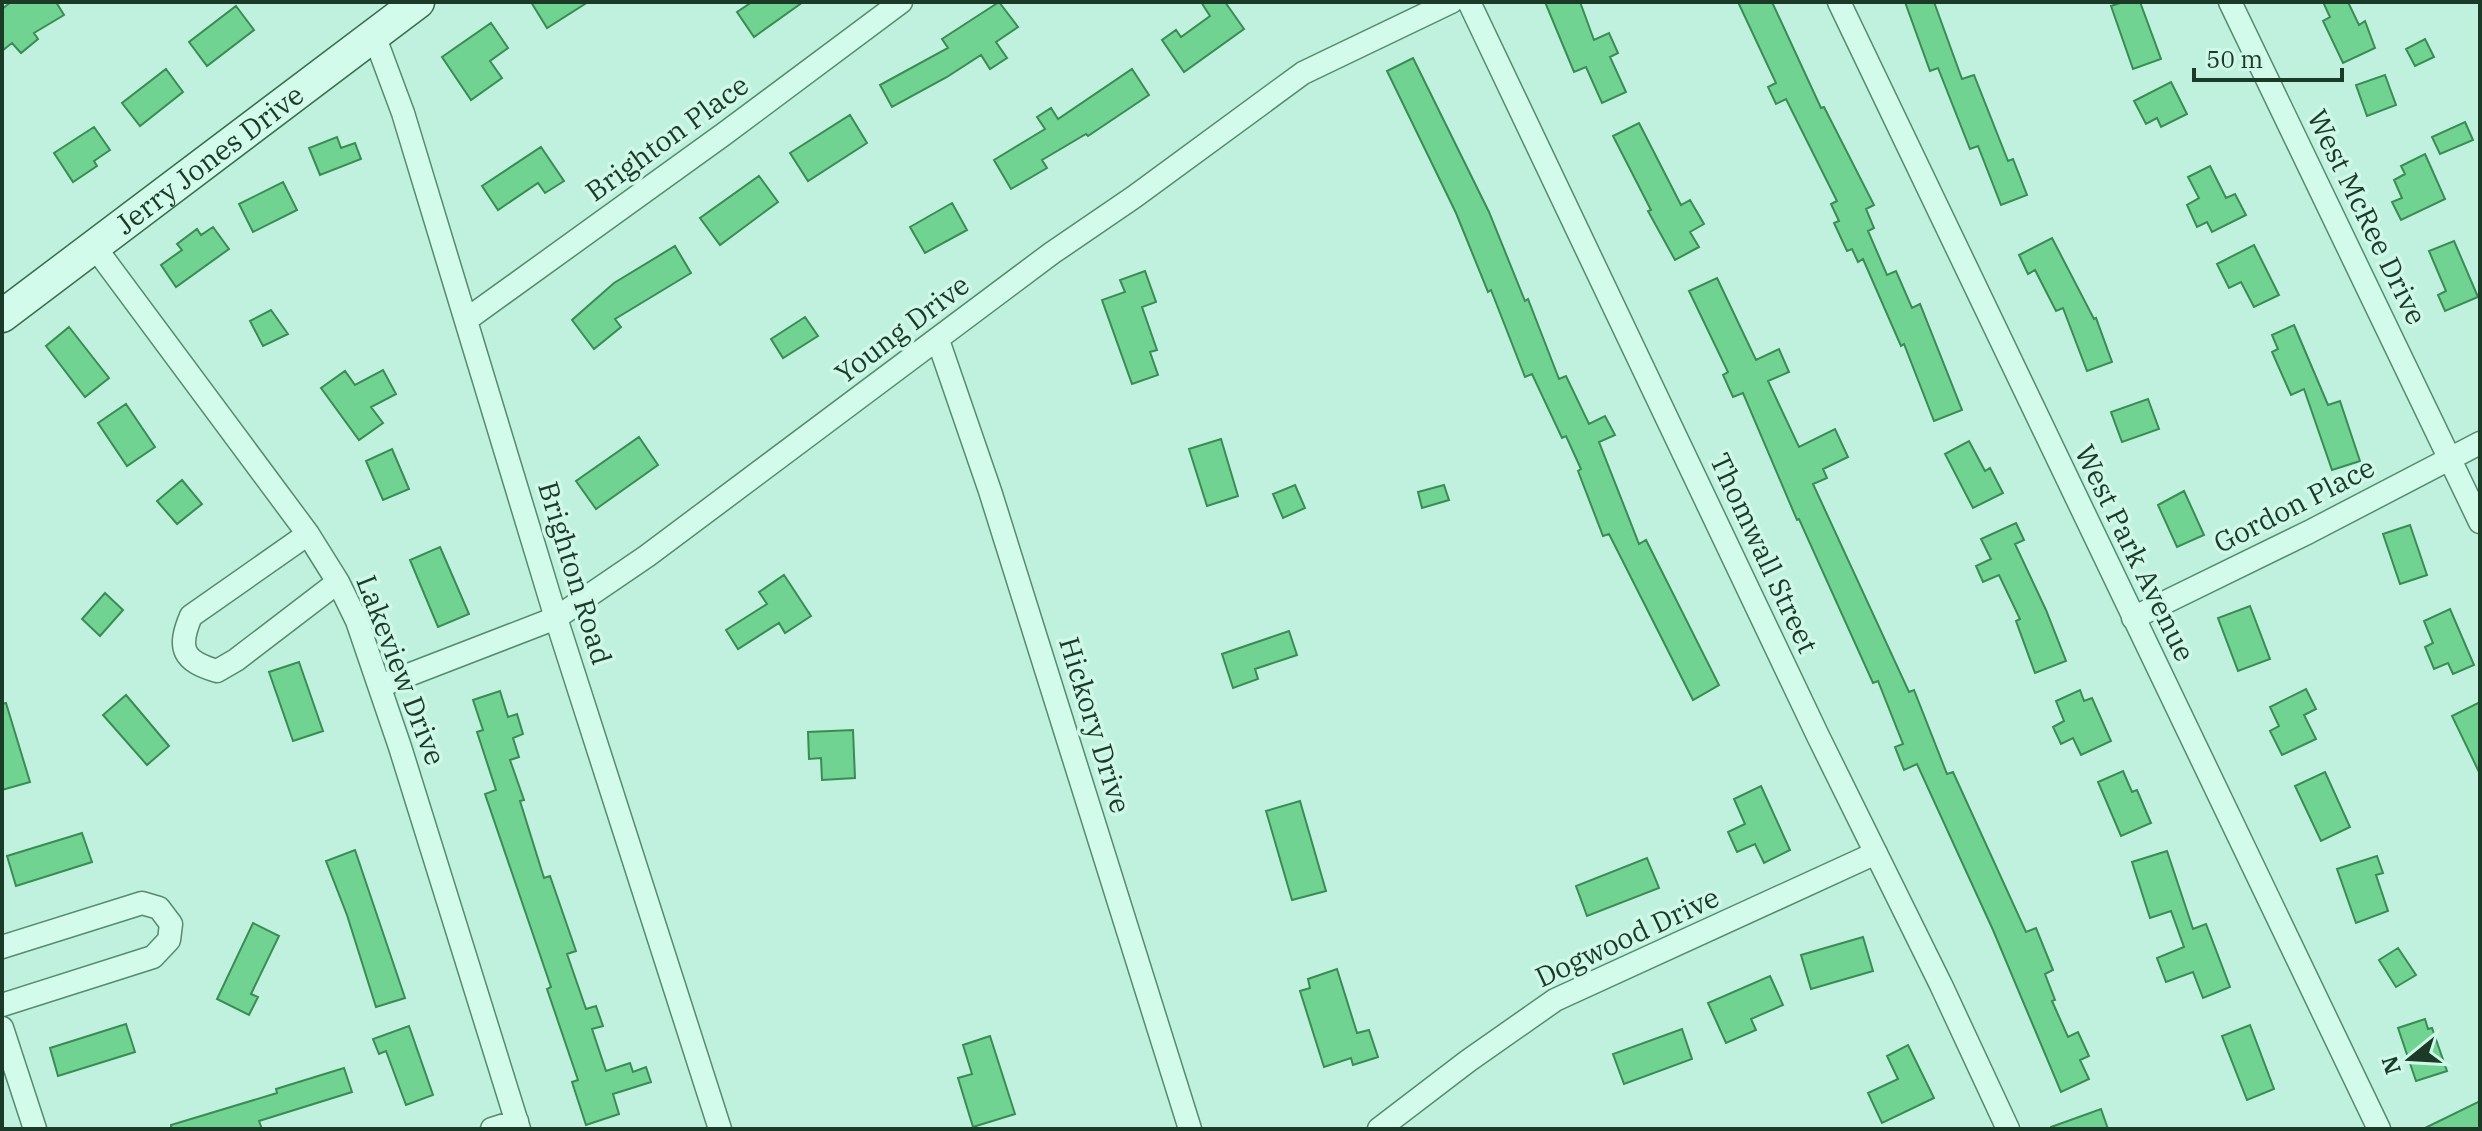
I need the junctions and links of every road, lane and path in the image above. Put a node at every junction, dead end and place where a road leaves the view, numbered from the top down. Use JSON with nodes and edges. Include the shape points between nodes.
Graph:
{"nodes":[{"id":1,"x":418,"y":2,"type":"edge"},
{"id":2,"x":901,"y":2,"type":"edge"},
{"id":3,"x":1451,"y":2,"type":"edge"},
{"id":4,"x":1469,"y":2,"type":"edge"},
{"id":5,"x":1839,"y":2,"type":"edge"},
{"id":6,"x":2230,"y":2,"type":"edge"},
{"id":7,"x":374,"y":35,"type":"junction"},
{"id":8,"x":94,"y":246,"type":"junction"},
{"id":9,"x":2,"y":315,"type":"edge"},
{"id":10,"x":466,"y":320,"type":"junction"},
{"id":11,"x":938,"y":340,"type":"junction"},
{"id":12,"x":2480,"y":443,"type":"edge"},
{"id":13,"x":2450,"y":459,"type":"junction"},
{"id":14,"x":2480,"y":522,"type":"edge"},
{"id":15,"x":308,"y":534,"type":"junction"},
{"id":16,"x":338,"y":582,"type":"junction"},
{"id":17,"x":556,"y":618,"type":"junction"},
{"id":18,"x":2133,"y":618,"type":"junction"},
{"id":19,"x":380,"y":686,"type":"junction"},
{"id":20,"x":1876,"y":853,"type":"junction"},
{"id":21,"x":2,"y":947,"type":"edge"},
{"id":22,"x":2,"y":1005,"type":"edge"},
{"id":23,"x":2,"y":1028,"type":"edge"},
{"id":24,"x":518,"y":1125,"type":"edge"},
{"id":25,"x":35,"y":1129,"type":"edge"},
{"id":26,"x":492,"y":1129,"type":"edge"},
{"id":27,"x":720,"y":1129,"type":"edge"},
{"id":28,"x":1190,"y":1129,"type":"edge"},
{"id":29,"x":1379,"y":1129,"type":"edge"},
{"id":30,"x":2008,"y":1129,"type":"edge"},
{"id":31,"x":2379,"y":1129,"type":"edge"}],
"edges":[{"from":1,"to":7,"type":"main road","name":"Jerry Jones Drive"},
{"from":2,"to":10,"type":"street","name":"Brighton Place"},
{"from":3,"to":11,"type":"street","name":"Young Drive","via":[[1303,73]]},
{"from":4,"to":20,"type":"street","name":"Thomwall Street"},
{"from":5,"to":18,"type":"street","name":"West Park Avenue"},
{"from":6,"to":13,"type":"street","name":"West McRee Drive"},
{"from":7,"to":8,"type":"main road","name":"Jerry Jones Drive"},
{"from":7,"to":10,"type":"street","name":"Brighton Road"},
{"from":8,"to":9,"type":"main road","name":"Jerry Jones Drive"},
{"from":8,"to":15,"type":"street","name":"Lakeview Drive"},
{"from":10,"to":17,"type":"street","name":"Brighton Road"},
{"from":11,"to":17,"type":"street","name":"Young Drive"},
{"from":11,"to":28,"type":"street","name":"Hickory Drive"},
{"from":12,"to":13,"type":"street","name":"Gordon Place"},
{"from":13,"to":14,"type":"street","name":"West McRee Drive"},
{"from":13,"to":18,"type":"street","name":"Gordon Place"},
{"from":15,"to":16,"type":"street","name":"Lakeview Drive"},
{"from":15,"to":16,"type":"street","via":[[191,616],[183,635],[184,650],[196,665],[217,671]]},
{"from":16,"to":19,"type":"street","name":"Lakeview Drive"},
{"from":17,"to":19,"type":"street","name":"Young Drive"},
{"from":17,"to":27,"type":"street","name":"Brighton Road"},
{"from":18,"to":31,"type":"street","name":"West Park Avenue"},
{"from":19,"to":24,"type":"street","name":"Lakeview Drive"},
{"from":20,"to":29,"type":"street","name":"Dogwood Drive","via":[[1555,1000]]},
{"from":20,"to":30,"type":"street","name":"Thomwall Street"},
{"from":21,"to":22,"type":"street","via":[[142,903],[159,908],[171,924],[169,940],[153,957]]},
{"from":23,"to":25,"type":"street"},
{"from":24,"to":26,"type":"street"}]}
